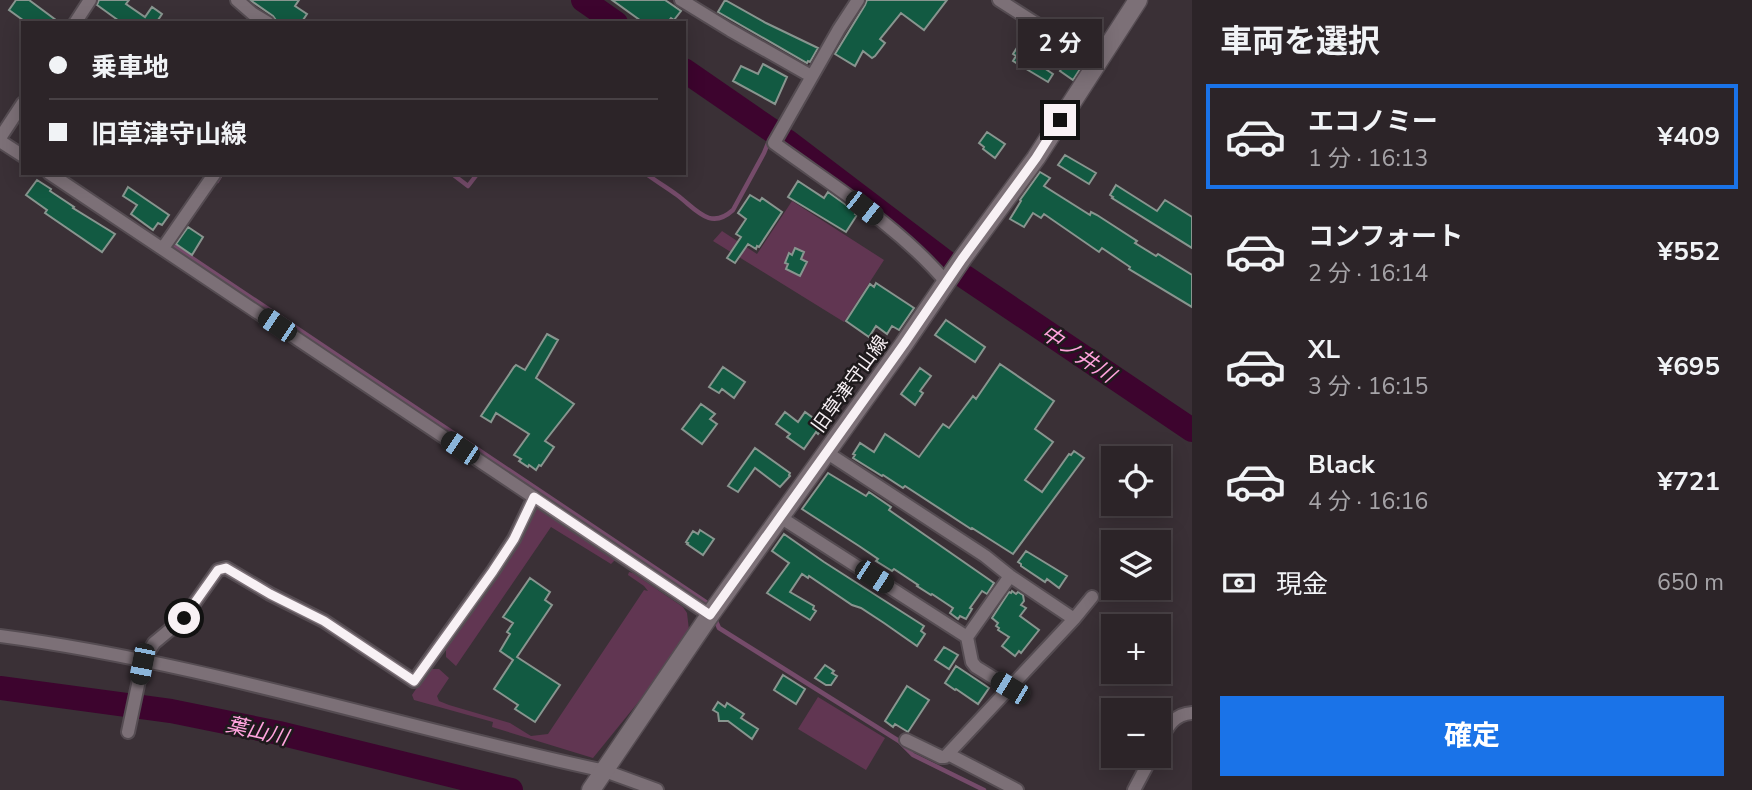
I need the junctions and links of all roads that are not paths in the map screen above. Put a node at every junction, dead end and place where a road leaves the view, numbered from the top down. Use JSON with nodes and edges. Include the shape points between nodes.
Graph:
{"nodes":[{"id":1,"x":89,"y":0,"type":"edge"},
{"id":2,"x":237,"y":0,"type":"edge"},
{"id":3,"x":681,"y":0,"type":"edge"},
{"id":4,"x":858,"y":0,"type":"edge"},
{"id":5,"x":999,"y":0,"type":"edge"},
{"id":6,"x":1138,"y":0,"type":"edge"},
{"id":7,"x":76,"y":21,"type":"edge"},
{"id":8,"x":265,"y":21,"type":"edge"},
{"id":9,"x":1098,"y":63,"type":"junction"},
{"id":10,"x":811,"y":76,"type":"junction"},
{"id":11,"x":21,"y":106,"type":"edge"},
{"id":12,"x":0,"y":139,"type":"edge"},
{"id":13,"x":21,"y":155,"type":"edge"},
{"id":14,"x":52,"y":175,"type":"edge"},
{"id":15,"x":214,"y":175,"type":"edge"},
{"id":16,"x":163,"y":248,"type":"junction"},
{"id":17,"x":947,"y":283,"type":"junction"},
{"id":18,"x":826,"y":452,"type":"junction"},
{"id":19,"x":534,"y":497,"type":"junction"},
{"id":20,"x":780,"y":517,"type":"junction"},
{"id":21,"x":1010,"y":576,"type":"junction"},
{"id":22,"x":1092,"y":597,"type":"dead end"},
{"id":23,"x":710,"y":615,"type":"junction"},
{"id":24,"x":1074,"y":619,"type":"junction"},
{"id":25,"x":0,"y":636,"type":"edge"},
{"id":26,"x":967,"y":637,"type":"junction"},
{"id":27,"x":142,"y":663,"type":"junction"},
{"id":28,"x":1010,"y":688,"type":"junction"},
{"id":29,"x":1192,"y":713,"type":"edge"},
{"id":30,"x":1171,"y":721,"type":"edge"},
{"id":31,"x":129,"y":729,"type":"dead end"},
{"id":32,"x":906,"y":740,"type":"dead end"},
{"id":33,"x":948,"y":754,"type":"junction"},
{"id":34,"x":1146,"y":768,"type":"edge"},
{"id":35,"x":599,"y":779,"type":"edge"},
{"id":36,"x":657,"y":790,"type":"edge"},
{"id":37,"x":1017,"y":790,"type":"edge"},
{"id":38,"x":1134,"y":790,"type":"edge"}],
"edges":[{"from":1,"to":7,"type":"street"},
{"from":2,"to":8,"type":"street"},
{"from":3,"to":10,"type":"street"},
{"from":4,"to":10,"type":"street"},
{"from":5,"to":9,"type":"street"},
{"from":6,"to":9,"type":"street","name":"旧草津守山線"},
{"from":9,"to":17,"type":"street","name":"旧草津守山線"},
{"from":10,"to":17,"type":"street","via":[[774,143],[906,241]]},
{"from":11,"to":12,"type":"street"},
{"from":12,"to":13,"type":"street"},
{"from":14,"to":16,"type":"street"},
{"from":15,"to":16,"type":"street"},
{"from":16,"to":19,"type":"street"},
{"from":17,"to":18,"type":"street","name":"旧草津守山線"},
{"from":18,"to":20,"type":"street","name":"旧草津守山線"},
{"from":18,"to":21,"type":"street"},
{"from":19,"to":23,"type":"street"},
{"from":19,"to":27,"type":"street","via":[[514,539],[414,681],[324,621],[226,568],[218,570],[184,618],[154,643]]},
{"from":20,"to":23,"type":"street","name":"旧草津守山線"},
{"from":20,"to":26,"type":"street"},
{"from":21,"to":24,"type":"street"},
{"from":21,"to":26,"type":"street"},
{"from":22,"to":24,"type":"street"},
{"from":23,"to":35,"type":"street","name":"旧草津守山線"},
{"from":24,"to":28,"type":"street"},
{"from":25,"to":27,"type":"street"},
{"from":26,"to":28,"type":"street","via":[[976,667]]},
{"from":27,"to":31,"type":"street"},
{"from":27,"to":35,"type":"street"},
{"from":28,"to":33,"type":"street"},
{"from":29,"to":30,"type":"street"},
{"from":32,"to":33,"type":"street","via":[[941,757]]},
{"from":33,"to":37,"type":"street"},
{"from":34,"to":38,"type":"street"},
{"from":35,"to":36,"type":"street"}]}
